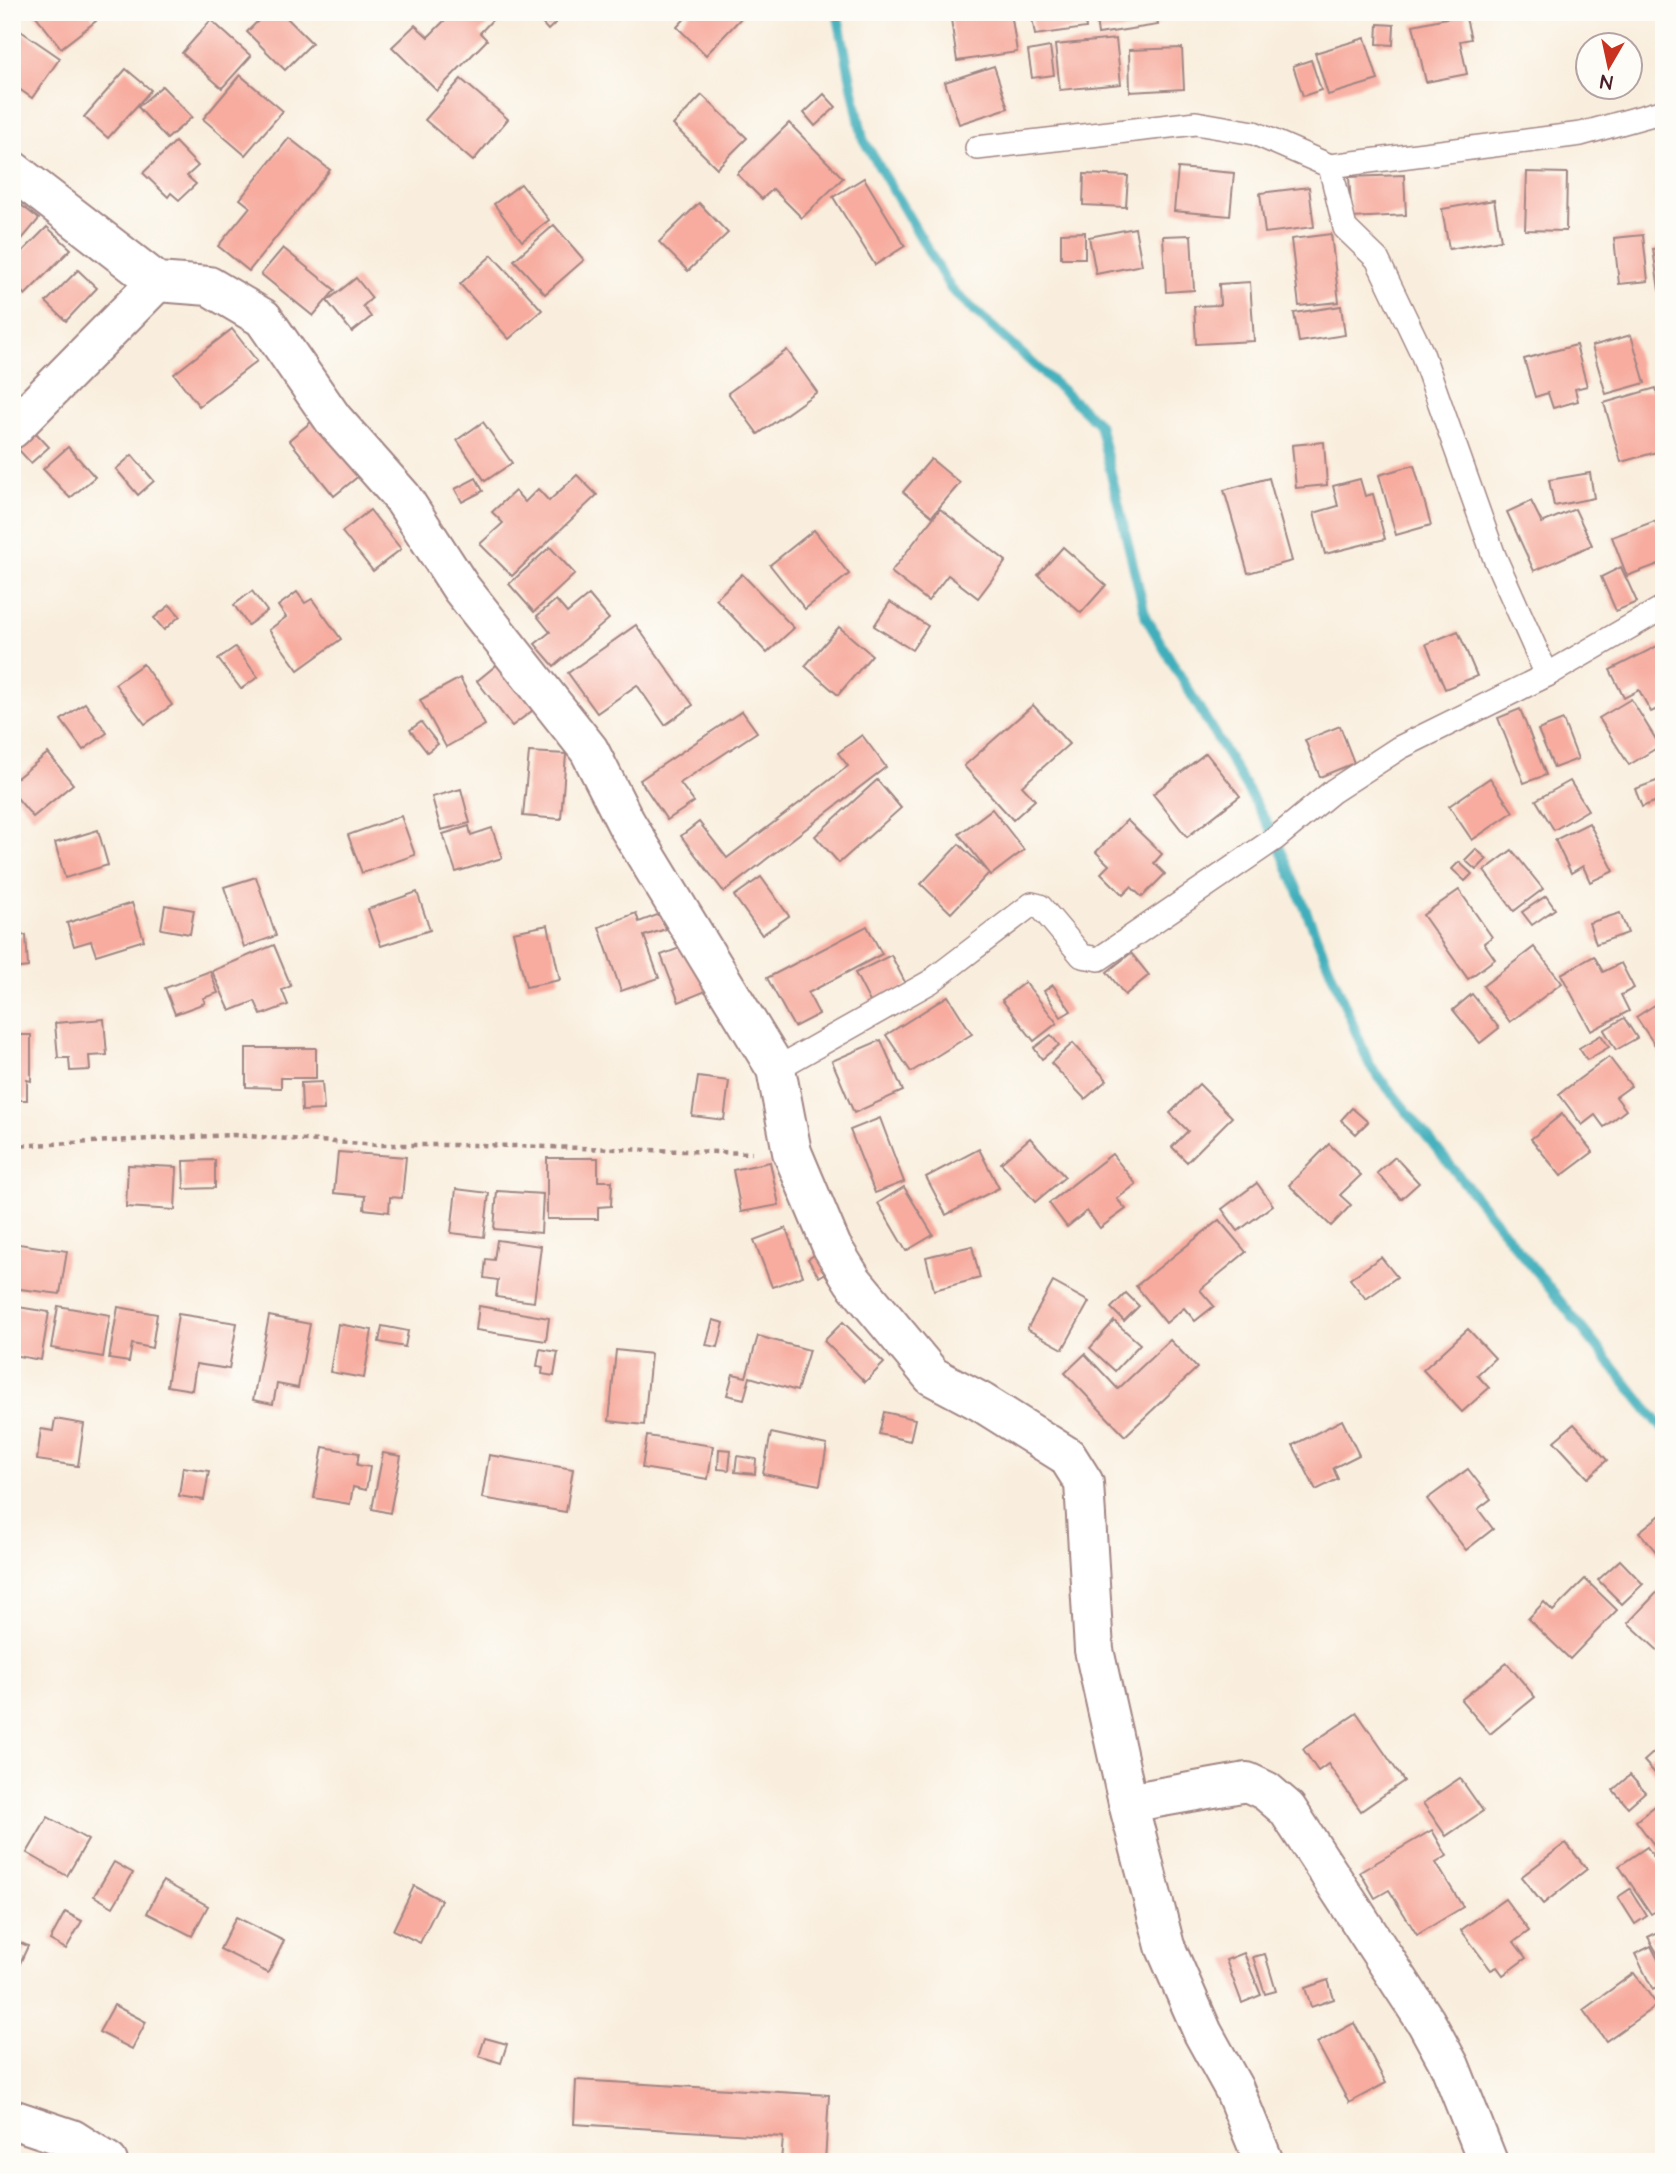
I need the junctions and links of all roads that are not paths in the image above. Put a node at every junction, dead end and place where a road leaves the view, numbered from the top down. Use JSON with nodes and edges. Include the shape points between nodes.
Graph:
{"nodes":[{"id":1,"x":1664,"y":111,"type":"edge"},
{"id":2,"x":977,"y":148,"type":"dead end"},
{"id":3,"x":1330,"y":166,"type":"junction"},
{"id":4,"x":12,"y":170,"type":"edge"},
{"id":5,"x":157,"y":282,"type":"junction"},
{"id":6,"x":12,"y":429,"type":"edge"},
{"id":7,"x":1661,"y":614,"type":"edge"},
{"id":8,"x":1547,"y":675,"type":"junction"},
{"id":9,"x":776,"y":1069,"type":"junction"},
{"id":10,"x":1128,"y":1803,"type":"junction"},
{"id":11,"x":12,"y":2119,"type":"edge"},
{"id":12,"x":108,"y":2162,"type":"edge"},
{"id":13,"x":1264,"y":2162,"type":"edge"},
{"id":14,"x":1488,"y":2162,"type":"edge"}],
"edges":[{"from":1,"to":3,"type":"lane","via":[[1581,134]]},
{"from":2,"to":3,"type":"lane","via":[[1196,123],[1254,133]]},
{"from":3,"to":8,"type":"lane","via":[[1345,228],[1377,259],[1422,353],[1494,556]]},
{"from":4,"to":5,"type":"street"},
{"from":5,"to":6,"type":"street"},
{"from":5,"to":9,"type":"street","via":[[209,286],[262,318],[333,419],[402,497],[461,588],[589,750],[626,822]]},
{"from":7,"to":8,"type":"lane"},
{"from":8,"to":9,"type":"lane","via":[[1399,748],[1099,959],[1082,957],[1040,906],[1032,904],[930,982]]},
{"from":9,"to":10,"type":"street","via":[[792,1152],[832,1247],[853,1281],[932,1376],[1067,1456],[1084,1483],[1094,1650]]},
{"from":10,"to":13,"type":"street","via":[[1165,1946]]},
{"from":10,"to":14,"type":"street","via":[[1247,1782],[1287,1809],[1432,2033]]},
{"from":11,"to":12,"type":"street","via":[[72,2139]]}]}
